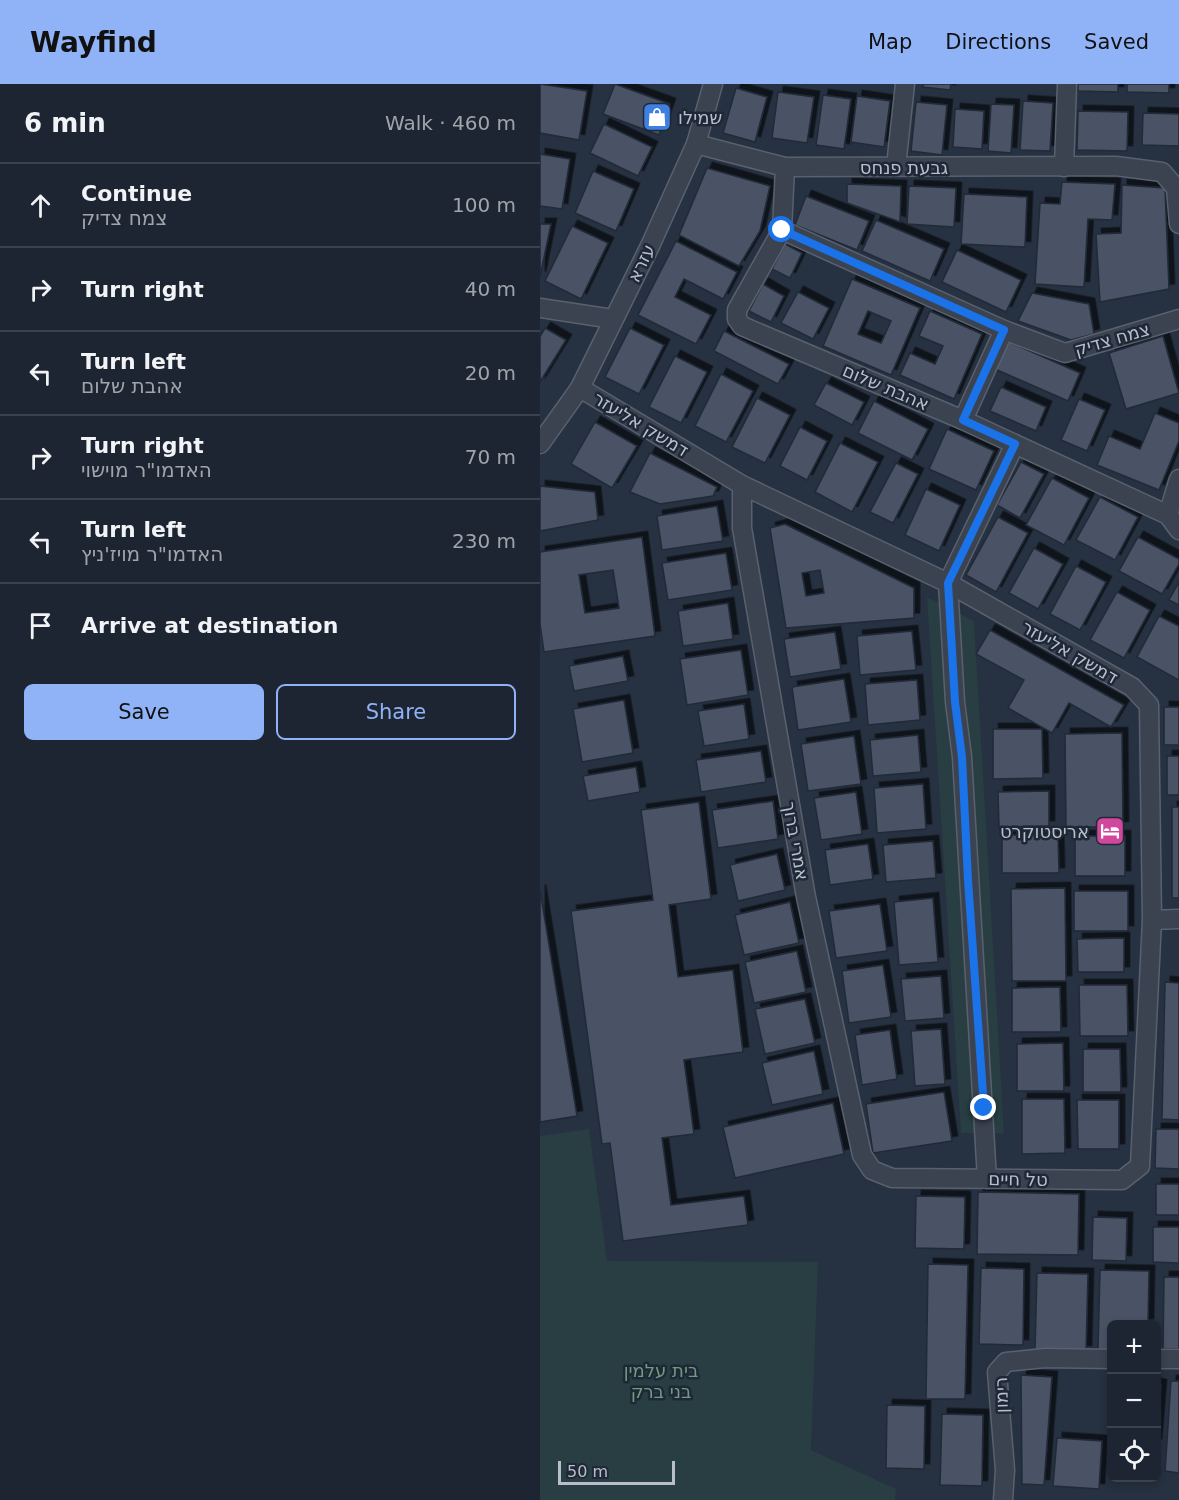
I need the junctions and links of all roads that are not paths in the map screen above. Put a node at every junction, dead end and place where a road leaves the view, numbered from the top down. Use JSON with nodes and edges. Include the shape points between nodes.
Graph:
{"nodes":[{"id":1,"x":713,"y":84,"type":"edge"},
{"id":2,"x":905,"y":84,"type":"edge"},
{"id":3,"x":1067,"y":84,"type":"edge"},
{"id":4,"x":696,"y":144,"type":"junction"},
{"id":5,"x":896,"y":166,"type":"junction"},
{"id":6,"x":785,"y":167,"type":"junction"},
{"id":7,"x":1064,"y":167,"type":"junction"},
{"id":8,"x":1179,"y":224,"type":"edge"},
{"id":9,"x":782,"y":230,"type":"junction"},
{"id":10,"x":540,"y":308,"type":"edge"},
{"id":11,"x":613,"y":319,"type":"junction"},
{"id":12,"x":1179,"y":319,"type":"edge"},
{"id":13,"x":1004,"y":330,"type":"junction"},
{"id":14,"x":580,"y":388,"type":"junction"},
{"id":15,"x":963,"y":420,"type":"junction"},
{"id":16,"x":543,"y":439,"type":"edge"},
{"id":17,"x":1015,"y":444,"type":"junction"},
{"id":18,"x":1179,"y":479,"type":"edge"},
{"id":19,"x":742,"y":485,"type":"junction"},
{"id":20,"x":1167,"y":515,"type":"junction"},
{"id":21,"x":1179,"y":530,"type":"edge"},
{"id":22,"x":948,"y":583,"type":"junction"},
{"id":23,"x":1179,"y":919,"type":"edge"},
{"id":24,"x":1152,"y":920,"type":"junction"},
{"id":25,"x":1140,"y":1166,"type":"joint"},
{"id":26,"x":892,"y":1178,"type":"joint"},
{"id":27,"x":987,"y":1179,"type":"junction"},
{"id":28,"x":1107,"y":1359,"type":"edge"},
{"id":29,"x":1161,"y":1359,"type":"edge"},
{"id":30,"x":1179,"y":1359,"type":"edge"},
{"id":31,"x":1003,"y":1500,"type":"edge"}],
"edges":[{"from":1,"to":4,"type":"street","name":"עזרא"},
{"from":2,"to":5,"type":"street"},
{"from":3,"to":7,"type":"street"},
{"from":4,"to":6,"type":"street","name":"גבעת פנחס"},
{"from":4,"to":11,"type":"street","name":"עזרא"},
{"from":5,"to":6,"type":"street","name":"גבעת פנחס"},
{"from":5,"to":7,"type":"street","name":"גבעת פנחס"},
{"from":6,"to":9,"type":"street","name":"אהבת שלום"},
{"from":7,"to":8,"type":"street","name":"גבעת פנחס","via":[[1116,166],[1162,172],[1176,188]]},
{"from":9,"to":13,"type":"street","name":"צמח צדיק"},
{"from":9,"to":15,"type":"street","name":"אהבת שלום","via":[[737,310],[742,326]]},
{"from":10,"to":11,"type":"street"},
{"from":11,"to":14,"type":"street","name":"עזרא"},
{"from":12,"to":13,"type":"street","name":"צמח צדיק","via":[[1065,352]]},
{"from":13,"to":15,"type":"street"},
{"from":14,"to":16,"type":"street","name":"עזרא"},
{"from":14,"to":19,"type":"street","name":"דמשק אליעזר"},
{"from":15,"to":17,"type":"street","name":"אהבת שלום"},
{"from":17,"to":20,"type":"street","name":"אהבת שלום"},
{"from":17,"to":22,"type":"street"},
{"from":18,"to":20,"type":"street"},
{"from":19,"to":22,"type":"street","name":"דמשק אליעזר"},
{"from":19,"to":26,"type":"street","name":"אמרי ברוך","via":[[742,528],[800,862],[851,1108],[862,1155],[873,1170]]},
{"from":20,"to":21,"type":"street","name":"אהבת שלום"},
{"from":22,"to":24,"type":"street","name":"דמשק אליעזר","via":[[1132,687],[1149,705]]},
{"from":22,"to":27,"type":"street"},
{"from":23,"to":24,"type":"street"},
{"from":24,"to":25,"type":"street","name":"דמשק אליעזר"},
{"from":25,"to":27,"type":"street","name":"טל חיים","via":[[1122,1180]]},
{"from":26,"to":27,"type":"street","name":"טל חיים"},
{"from":28,"to":31,"type":"street","name":"רימון","via":[[1006,1362],[998,1372],[1005,1470]]},
{"from":29,"to":30,"type":"street"}]}
